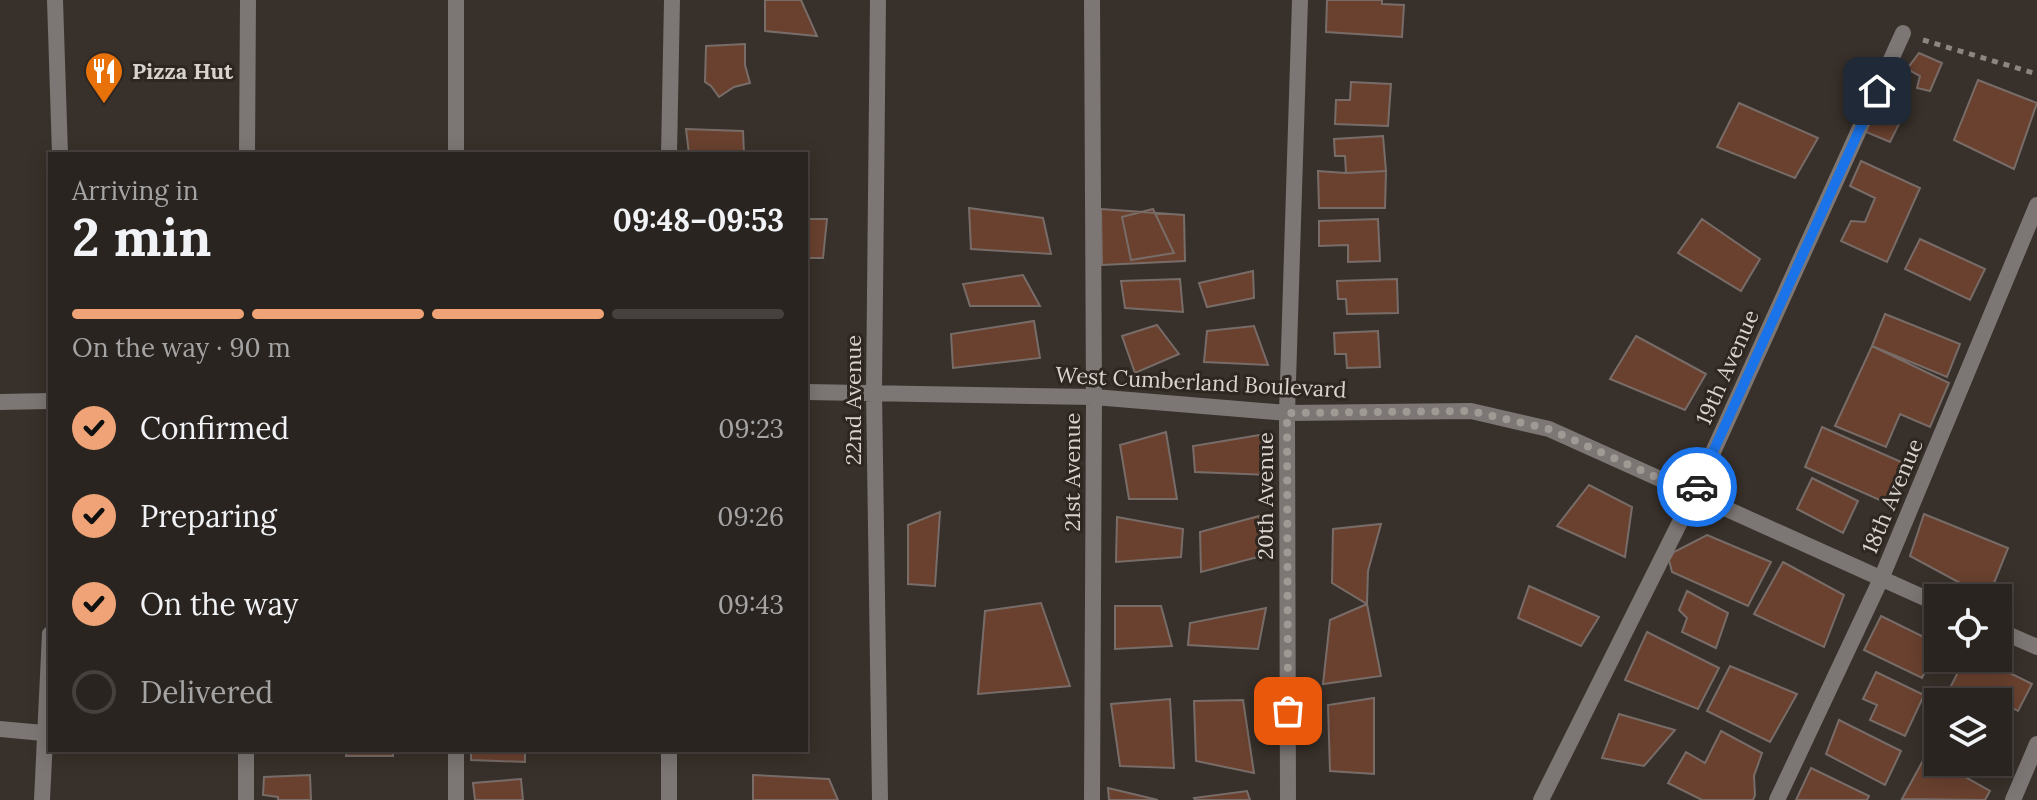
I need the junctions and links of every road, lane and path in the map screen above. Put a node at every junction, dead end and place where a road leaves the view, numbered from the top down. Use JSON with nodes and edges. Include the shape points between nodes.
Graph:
{"nodes":[{"id":1,"x":55,"y":0,"type":"edge"},
{"id":2,"x":248,"y":0,"type":"edge"},
{"id":3,"x":456,"y":0,"type":"edge"},
{"id":4,"x":672,"y":0,"type":"edge"},
{"id":5,"x":878,"y":0,"type":"edge"},
{"id":6,"x":1092,"y":0,"type":"edge"},
{"id":7,"x":1300,"y":0,"type":"edge"},
{"id":8,"x":1903,"y":33,"type":"joint"},
{"id":9,"x":2037,"y":74,"type":"edge"},
{"id":10,"x":60,"y":152,"type":"edge"},
{"id":11,"x":247,"y":152,"type":"edge"},
{"id":12,"x":456,"y":152,"type":"edge"},
{"id":13,"x":669,"y":152,"type":"edge"},
{"id":14,"x":2037,"y":205,"type":"edge"},
{"id":15,"x":874,"y":391,"type":"junction"},
{"id":16,"x":808,"y":392,"type":"edge"},
{"id":17,"x":1094,"y":397,"type":"junction"},
{"id":18,"x":48,"y":401,"type":"edge"},
{"id":19,"x":0,"y":402,"type":"edge"},
{"id":20,"x":1287,"y":413,"type":"junction"},
{"id":21,"x":1694,"y":494,"type":"junction"},
{"id":22,"x":1881,"y":579,"type":"junction"},
{"id":23,"x":1924,"y":598,"type":"edge"},
{"id":24,"x":2012,"y":636,"type":"edge"},
{"id":25,"x":2037,"y":647,"type":"edge"},
{"id":26,"x":48,"y":662,"type":"edge"},
{"id":27,"x":0,"y":729,"type":"edge"},
{"id":28,"x":43,"y":733,"type":"junction"},
{"id":29,"x":2037,"y":744,"type":"edge"},
{"id":30,"x":246,"y":752,"type":"edge"},
{"id":31,"x":456,"y":752,"type":"edge"},
{"id":32,"x":669,"y":752,"type":"edge"},
{"id":33,"x":42,"y":800,"type":"edge"},
{"id":34,"x":246,"y":800,"type":"edge"},
{"id":35,"x":456,"y":800,"type":"edge"},
{"id":36,"x":669,"y":800,"type":"edge"},
{"id":37,"x":880,"y":800,"type":"edge"},
{"id":38,"x":1092,"y":800,"type":"edge"},
{"id":39,"x":1288,"y":800,"type":"edge"},
{"id":40,"x":1541,"y":800,"type":"edge"},
{"id":41,"x":1777,"y":800,"type":"edge"},
{"id":42,"x":2013,"y":800,"type":"edge"}],
"edges":[{"from":1,"to":10,"type":"street"},
{"from":2,"to":11,"type":"street"},
{"from":3,"to":12,"type":"street"},
{"from":4,"to":13,"type":"street"},
{"from":5,"to":15,"type":"street","name":"22nd Avenue"},
{"from":6,"to":17,"type":"street","name":"21st Avenue"},
{"from":7,"to":20,"type":"street","name":"20th Avenue"},
{"from":8,"to":9,"type":"path"},
{"from":8,"to":21,"type":"street","name":"19th Avenue"},
{"from":14,"to":22,"type":"street","name":"18th Avenue"},
{"from":15,"to":16,"type":"street","name":"West Cumberland Boulevard"},
{"from":15,"to":17,"type":"street","name":"West Cumberland Boulevard"},
{"from":15,"to":37,"type":"street","name":"22nd Avenue"},
{"from":17,"to":20,"type":"street","name":"West Cumberland Boulevard"},
{"from":17,"to":38,"type":"street","name":"21st Avenue"},
{"from":18,"to":19,"type":"street"},
{"from":20,"to":21,"type":"street","name":"West Cumberland Boulevard","via":[[1471,411],[1549,429]]},
{"from":20,"to":39,"type":"street","name":"20th Avenue"},
{"from":21,"to":22,"type":"street","name":"West Cumberland Boulevard"},
{"from":21,"to":40,"type":"street","name":"19th Avenue"},
{"from":22,"to":23,"type":"street","name":"West Cumberland Boulevard"},
{"from":22,"to":41,"type":"street","name":"18th Avenue"},
{"from":24,"to":25,"type":"street"},
{"from":26,"to":28,"type":"street"},
{"from":27,"to":28,"type":"street"},
{"from":28,"to":33,"type":"street"},
{"from":29,"to":42,"type":"street"},
{"from":30,"to":34,"type":"street"},
{"from":31,"to":35,"type":"street"},
{"from":32,"to":36,"type":"street"}]}
